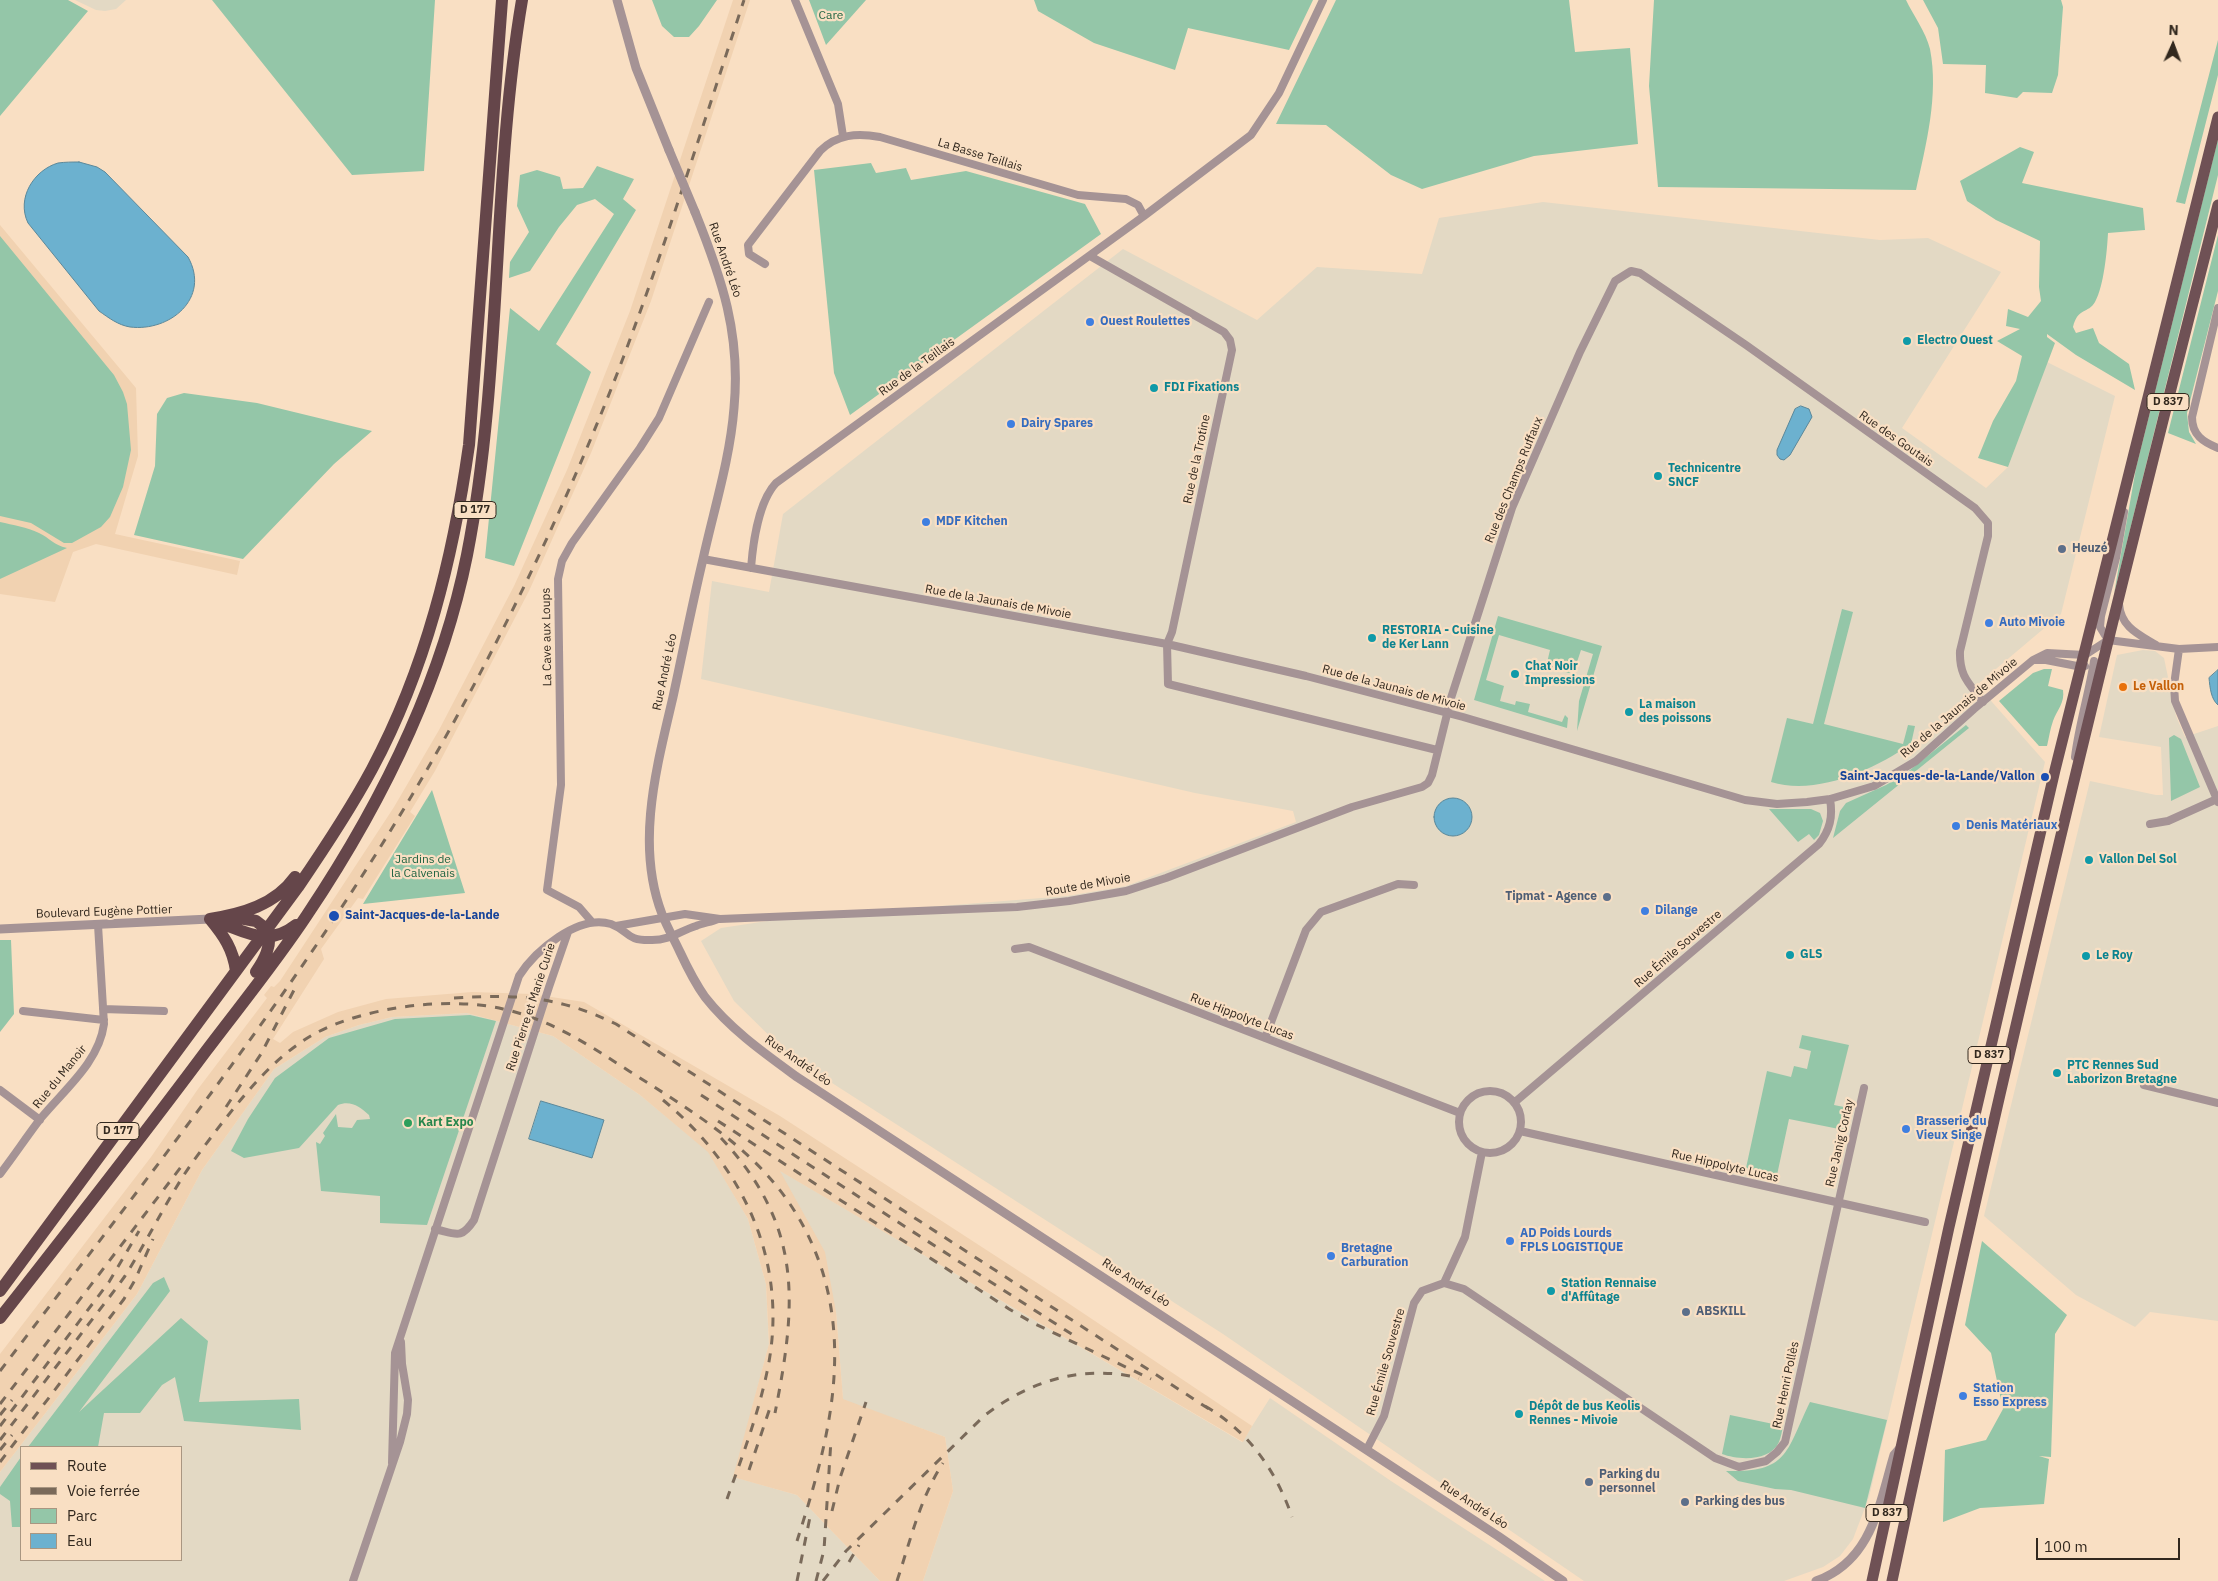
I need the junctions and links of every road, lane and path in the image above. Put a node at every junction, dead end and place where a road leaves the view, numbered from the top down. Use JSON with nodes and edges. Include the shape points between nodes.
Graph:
{"nodes":[{"id":1,"x":502,"y":0,"type":"edge"},
{"id":2,"x":522,"y":0,"type":"edge"},
{"id":3,"x":617,"y":0,"type":"edge"},
{"id":4,"x":796,"y":0,"type":"edge"},
{"id":5,"x":1323,"y":0,"type":"edge"},
{"id":6,"x":2218,"y":117,"type":"edge"},
{"id":7,"x":843,"y":136,"type":"junction"},
{"id":8,"x":2218,"y":205,"type":"edge"},
{"id":9,"x":1144,"y":216,"type":"junction"},
{"id":10,"x":1090,"y":256,"type":"junction"},
{"id":11,"x":765,"y":264,"type":"dead end"},
{"id":12,"x":1631,"y":271,"type":"joint"},
{"id":13,"x":709,"y":302,"type":"dead end"},
{"id":14,"x":2218,"y":308,"type":"edge"},
{"id":15,"x":2218,"y":448,"type":"edge"},
{"id":16,"x":2127,"y":484,"type":"junction"},
{"id":17,"x":703,"y":559,"type":"junction"},
{"id":18,"x":751,"y":568,"type":"junction"},
{"id":19,"x":2119,"y":598,"type":"junction"},
{"id":20,"x":2108,"y":640,"type":"junction"},
{"id":21,"x":1168,"y":644,"type":"junction"},
{"id":22,"x":2158,"y":646,"type":"junction"},
{"id":23,"x":2218,"y":647,"type":"edge"},
{"id":24,"x":2179,"y":649,"type":"junction"},
{"id":25,"x":2105,"y":654,"type":"junction"},
{"id":26,"x":2090,"y":658,"type":"junction"},
{"id":27,"x":2033,"y":660,"type":"junction"},
{"id":28,"x":2082,"y":668,"type":"junction"},
{"id":29,"x":1983,"y":702,"type":"junction"},
{"id":30,"x":403,"y":703,"type":"junction"},
{"id":31,"x":1447,"y":713,"type":"junction"},
{"id":32,"x":1437,"y":750,"type":"junction"},
{"id":33,"x":2072,"y":784,"type":"junction"},
{"id":34,"x":1830,"y":800,"type":"junction"},
{"id":35,"x":2217,"y":800,"type":"edge"},
{"id":36,"x":2150,"y":824,"type":"dead end"},
{"id":37,"x":1414,"y":885,"type":"dead end"},
{"id":38,"x":228,"y":916,"type":"junction"},
{"id":39,"x":306,"y":917,"type":"junction"},
{"id":40,"x":664,"y":917,"type":"junction"},
{"id":41,"x":210,"y":919,"type":"junction"},
{"id":42,"x":720,"y":919,"type":"junction"},
{"id":43,"x":592,"y":922,"type":"junction"},
{"id":44,"x":98,"y":925,"type":"junction"},
{"id":45,"x":616,"y":926,"type":"junction"},
{"id":46,"x":0,"y":930,"type":"edge"},
{"id":47,"x":568,"y":932,"type":"junction"},
{"id":48,"x":266,"y":935,"type":"junction"},
{"id":49,"x":672,"y":937,"type":"junction"},
{"id":50,"x":1015,"y":949,"type":"dead end"},
{"id":51,"x":236,"y":971,"type":"junction"},
{"id":52,"x":103,"y":1009,"type":"junction"},
{"id":53,"x":23,"y":1011,"type":"dead end"},
{"id":54,"x":164,"y":1011,"type":"dead end"},
{"id":55,"x":104,"y":1020,"type":"junction"},
{"id":56,"x":1265,"y":1038,"type":"junction"},
{"id":57,"x":2144,"y":1085,"type":"dead end"},
{"id":58,"x":1864,"y":1088,"type":"dead end"},
{"id":59,"x":0,"y":1090,"type":"edge"},
{"id":60,"x":1515,"y":1102,"type":"junction"},
{"id":61,"x":2218,"y":1103,"type":"edge"},
{"id":62,"x":1460,"y":1114,"type":"junction"},
{"id":63,"x":40,"y":1120,"type":"junction"},
{"id":64,"x":1520,"y":1131,"type":"junction"},
{"id":65,"x":1482,"y":1152,"type":"junction"},
{"id":66,"x":122,"y":1163,"type":"junction"},
{"id":67,"x":0,"y":1174,"type":"edge"},
{"id":68,"x":1838,"y":1203,"type":"junction"},
{"id":69,"x":1925,"y":1222,"type":"dead end"},
{"id":70,"x":435,"y":1229,"type":"junction"},
{"id":71,"x":1444,"y":1283,"type":"junction"},
{"id":72,"x":0,"y":1292,"type":"edge"},
{"id":73,"x":0,"y":1318,"type":"edge"},
{"id":74,"x":401,"y":1332,"type":"junction"},
{"id":75,"x":1902,"y":1444,"type":"junction"},
{"id":76,"x":1367,"y":1450,"type":"junction"},
{"id":77,"x":392,"y":1463,"type":"junction"},
{"id":78,"x":353,"y":1581,"type":"edge"},
{"id":79,"x":1563,"y":1581,"type":"edge"},
{"id":80,"x":1816,"y":1581,"type":"edge"},
{"id":81,"x":1872,"y":1581,"type":"edge"},
{"id":82,"x":1892,"y":1581,"type":"edge"}],
"edges":[{"from":1,"to":30,"type":"highway","number":"D 177","via":[[464,481],[439,599]]},
{"from":2,"to":39,"type":"highway","number":"D 177","via":[[510,90],[483,446],[462,578],[430,683],[398,759],[373,808]]},
{"from":3,"to":17,"type":"street","name":"Rue André Léo","bridge":true,"via":[[636,68],[695,212],[726,299],[733,336],[734,407],[729,448]]},
{"from":4,"to":7,"type":"street","via":[[838,104]]},
{"from":5,"to":9,"type":"street","via":[[1278,93],[1250,135]]},
{"from":6,"to":16,"type":"main road","number":"D 837"},
{"from":7,"to":9,"type":"street","name":"La Basse Teillais","via":[[880,137],[1072,193],[1126,199],[1138,205]]},
{"from":7,"to":11,"type":"street","via":[[830,141],[820,151],[748,244],[749,254]]},
{"from":8,"to":19,"type":"main road","number":"D 837"},
{"from":9,"to":10,"type":"street","name":"Rue de la Teillais"},
{"from":10,"to":18,"type":"street","name":"Rue de la Teillais","via":[[776,483],[763,503]]},
{"from":10,"to":21,"type":"street","name":"Rue de la Trotine","via":[[1224,332],[1230,340],[1232,350]]},
{"from":12,"to":29,"type":"street","name":"Rue des Goutais","via":[[1640,273],[1746,345],[1975,508],[1988,523],[1988,536],[1959,659],[1966,681]]},
{"from":12,"to":31,"type":"street","name":"Rue des Champs Ruffaux","via":[[1615,281],[1526,474],[1476,615]]},
{"from":13,"to":43,"type":"street","name":"La Cave aux Loups","via":[[659,418],[572,543],[560,570],[557,597],[561,785],[547,890],[579,906]]},
{"from":14,"to":15,"type":"street","via":[[2192,417],[2194,431],[2200,439]]},
{"from":16,"to":20,"type":"street","via":[[2122,529],[2101,616],[2100,627]]},
{"from":16,"to":26,"type":"main road","number":"D 837"},
{"from":17,"to":18,"type":"street","name":"Rue de la Jaunais de Mivoie"},
{"from":17,"to":40,"type":"street","name":"Rue André Léo","via":[[654,784],[650,838],[654,882]]},
{"from":18,"to":21,"type":"street","name":"Rue de la Jaunais de Mivoie"},
{"from":19,"to":20,"type":"main road","number":"D 837"},
{"from":19,"to":22,"type":"street","via":[[2121,618],[2127,626]]},
{"from":20,"to":22,"type":"street"},
{"from":20,"to":25,"type":"main road","number":"D 837"},
{"from":20,"to":26,"type":"street"},
{"from":21,"to":31,"type":"street","name":"Rue de la Jaunais de Mivoie"},
{"from":21,"to":32,"type":"street","name":"Rue de la Trotine","via":[[1168,684]]},
{"from":22,"to":24,"type":"street"},
{"from":23,"to":24,"type":"street"},
{"from":24,"to":35,"type":"street","via":[[2175,701]]},
{"from":25,"to":26,"type":"street"},
{"from":25,"to":33,"type":"main road","number":"D 837"},
{"from":26,"to":27,"type":"street","name":"Rue de la Jaunais de Mivoie","via":[[2047,653]]},
{"from":26,"to":28,"type":"main road","number":"D 837"},
{"from":26,"to":33,"type":"street","via":[[2090,685],[2078,736]]},
{"from":27,"to":28,"type":"street","name":"Rue de la Jaunais de Mivoie"},
{"from":27,"to":29,"type":"street","name":"Rue de la Jaunais de Mivoie"},
{"from":28,"to":75,"type":"main road","number":"D 837","via":[[1949,1227]]},
{"from":29,"to":34,"type":"street","name":"Rue de la Jaunais de Mivoie","via":[[1916,761],[1874,786]]},
{"from":30,"to":38,"type":"highway","via":[[291,883],[273,899]]},
{"from":30,"to":48,"type":"highway","number":"D 177","via":[[352,804]]},
{"from":31,"to":32,"type":"street","name":"Route de Mivoie"},
{"from":31,"to":34,"type":"street","name":"Rue de la Jaunais de Mivoie","via":[[1745,800],[1777,804]]},
{"from":32,"to":42,"type":"street","name":"Route de Mivoie","via":[[1432,775],[1422,787],[1352,807],[1126,891],[1017,907]]},
{"from":33,"to":82,"type":"main road","number":"D 837","via":[[2008,1051]]},
{"from":34,"to":60,"type":"street","name":"Rue Émile Souvestre","via":[[1830,827],[1819,844]]},
{"from":35,"to":36,"type":"street","via":[[2168,821]]},
{"from":37,"to":56,"type":"street","via":[[1398,884],[1321,912],[1306,930]]},
{"from":38,"to":41,"type":"highway"},
{"from":38,"to":48,"type":"highway","via":[[249,919]]},
{"from":39,"to":48,"type":"highway","via":[[290,930]]},
{"from":39,"to":66,"type":"highway"},
{"from":40,"to":42,"type":"street","name":"Route de Mivoie","via":[[685,914]]},
{"from":40,"to":45,"type":"street","name":"Route de Mivoie"},
{"from":40,"to":49,"type":"street","name":"Rue André Léo"},
{"from":41,"to":44,"type":"street","name":"Boulevard Eugène Pottier"},
{"from":41,"to":48,"type":"highway"},
{"from":41,"to":51,"type":"highway","via":[[228,944]]},
{"from":42,"to":49,"type":"street","name":"Route de Mivoie"},
{"from":43,"to":45,"type":"street"},
{"from":43,"to":47,"type":"street"},
{"from":44,"to":46,"type":"street","name":"Boulevard Eugène Pottier"},
{"from":44,"to":52,"type":"street","name":"Rue du Manoir"},
{"from":45,"to":49,"type":"street","name":"Route de Mivoie","via":[[633,939]]},
{"from":47,"to":70,"type":"street","name":"Rue Pierre et Marie Curie","via":[[551,942],[518,976]]},
{"from":47,"to":70,"type":"street","name":"Rue Pierre et Marie Curie","via":[[474,1220],[460,1235]]},
{"from":48,"to":51,"type":"highway","number":"D 177"},
{"from":48,"to":66,"type":"highway","via":[[264,961]]},
{"from":49,"to":76,"type":"street","name":"Rue André Léo","via":[[704,995],[756,1047]]},
{"from":50,"to":56,"type":"street","name":"Rue Hippolyte Lucas","via":[[1029,947]]},
{"from":51,"to":72,"type":"highway","number":"D 177"},
{"from":52,"to":54,"type":"street"},
{"from":52,"to":55,"type":"street","name":"Rue du Manoir"},
{"from":53,"to":55,"type":"street"},
{"from":55,"to":63,"type":"street","name":"Rue du Manoir","via":[[102,1039],[93,1058]]},
{"from":56,"to":62,"type":"street","name":"Rue Hippolyte Lucas"},
{"from":57,"to":61,"type":"street"},
{"from":58,"to":68,"type":"street","name":"Rue Janig Corlay"},
{"from":59,"to":63,"type":"street","name":"Rue du Manoir"},
{"from":60,"to":62,"type":"street","via":[[1495,1091],[1484,1091],[1469,1099]]},
{"from":60,"to":64,"type":"street","via":[[1520,1112]]},
{"from":62,"to":65,"type":"street","via":[[1459,1126],[1463,1137]]},
{"from":63,"to":67,"type":"street","name":"Rue du Manoir"},
{"from":64,"to":65,"type":"street","via":[[1512,1144],[1503,1150]]},
{"from":64,"to":68,"type":"street","name":"Rue Hippolyte Lucas"},
{"from":65,"to":71,"type":"street","via":[[1465,1237]]},
{"from":66,"to":73,"type":"highway"},
{"from":68,"to":69,"type":"street","name":"Rue Hippolyte Lucas"},
{"from":68,"to":71,"type":"street","name":"Rue Henri Pollès","via":[[1785,1442],[1766,1461],[1739,1467],[1715,1458],[1464,1288]]},
{"from":70,"to":74,"type":"street","name":"Rue Pierre et Marie Curie"},
{"from":71,"to":76,"type":"street","name":"Rue Émile Souvestre","via":[[1422,1291],[1414,1303],[1384,1416]]},
{"from":74,"to":77,"type":"street","name":"Rue Pierre et Marie Curie","via":[[395,1361]]},
{"from":74,"to":77,"type":"street","name":"Rue Pierre et Marie Curie","via":[[408,1406]]},
{"from":75,"to":80,"type":"street","via":[[1894,1455],[1865,1542],[1852,1560]]},
{"from":75,"to":81,"type":"main road","number":"D 837"},
{"from":76,"to":79,"type":"street","name":"Rue André Léo"},
{"from":77,"to":78,"type":"street","name":"Rue Pierre et Marie Curie"}]}
